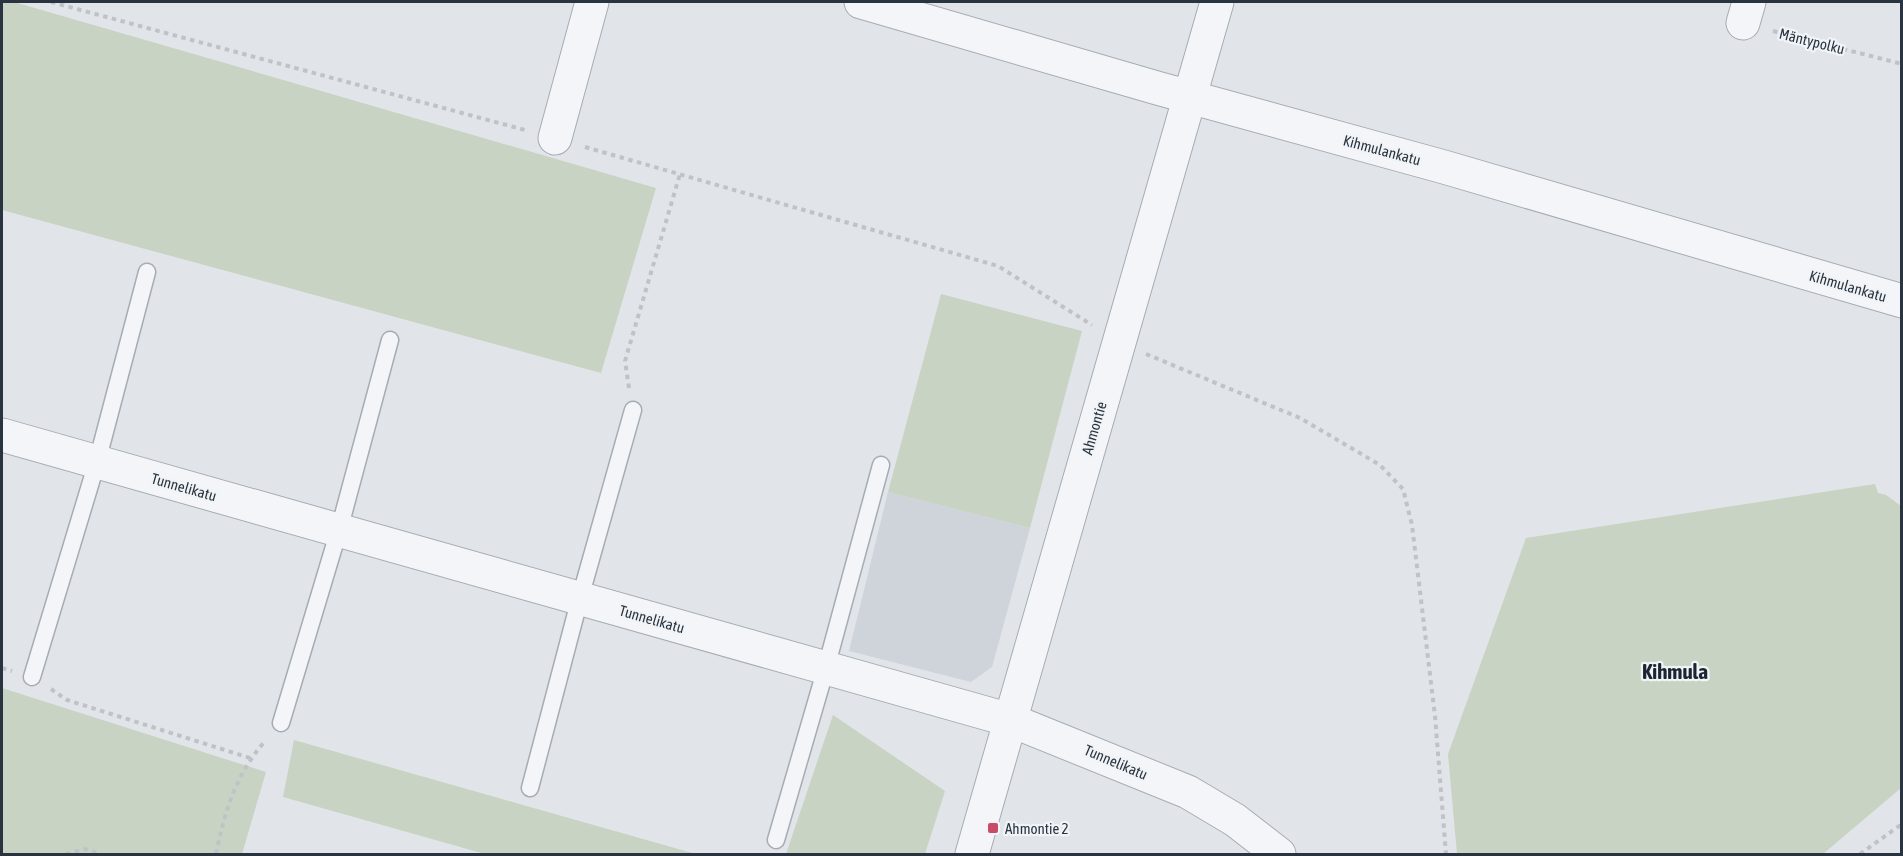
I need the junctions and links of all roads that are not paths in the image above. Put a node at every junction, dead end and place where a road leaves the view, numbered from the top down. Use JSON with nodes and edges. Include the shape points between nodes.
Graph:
{"nodes":[{"id":1,"x":592,"y":2,"type":"edge"},
{"id":2,"x":861,"y":2,"type":"edge"},
{"id":3,"x":1217,"y":2,"type":"edge"},
{"id":4,"x":1189,"y":97,"type":"junction"},
{"id":5,"x":555,"y":138,"type":"road end"},
{"id":6,"x":147,"y":272,"type":"dead end"},
{"id":7,"x":1902,"y":301,"type":"edge"},
{"id":8,"x":390,"y":340,"type":"dead end"},
{"id":9,"x":633,"y":410,"type":"road end"},
{"id":10,"x":2,"y":435,"type":"edge"},
{"id":11,"x":97,"y":462,"type":"junction"},
{"id":12,"x":881,"y":465,"type":"dead end"},
{"id":13,"x":339,"y":530,"type":"junction"},
{"id":14,"x":580,"y":598,"type":"junction"},
{"id":15,"x":826,"y":668,"type":"junction"},
{"id":16,"x":32,"y":677,"type":"road end"},
{"id":17,"x":1010,"y":720,"type":"junction"},
{"id":18,"x":281,"y":723,"type":"road end"},
{"id":19,"x":530,"y":788,"type":"dead end"},
{"id":20,"x":776,"y":840,"type":"dead end"},
{"id":21,"x":972,"y":855,"type":"edge"},
{"id":22,"x":1279,"y":855,"type":"edge"}],
"edges":[{"from":1,"to":5,"type":"street"},
{"from":2,"to":4,"type":"street","name":"Kihmulankatu"},
{"from":3,"to":4,"type":"street","name":"Ahmontie"},
{"from":4,"to":7,"type":"street","name":"Kihmulankatu"},
{"from":4,"to":17,"type":"street","name":"Ahmontie"},
{"from":6,"to":11,"type":"lane"},
{"from":8,"to":13,"type":"lane"},
{"from":9,"to":14,"type":"lane"},
{"from":10,"to":11,"type":"street","name":"Tunnelikatu"},
{"from":11,"to":13,"type":"street","name":"Tunnelikatu"},
{"from":11,"to":16,"type":"lane"},
{"from":12,"to":15,"type":"lane"},
{"from":13,"to":14,"type":"street","name":"Tunnelikatu"},
{"from":13,"to":18,"type":"lane"},
{"from":14,"to":15,"type":"street","name":"Tunnelikatu"},
{"from":14,"to":19,"type":"lane"},
{"from":15,"to":17,"type":"street","name":"Tunnelikatu"},
{"from":15,"to":20,"type":"lane"},
{"from":17,"to":21,"type":"street","name":"Ahmontie"},
{"from":17,"to":22,"type":"street","name":"Tunnelikatu","via":[[1188,792],[1235,819]]}]}
